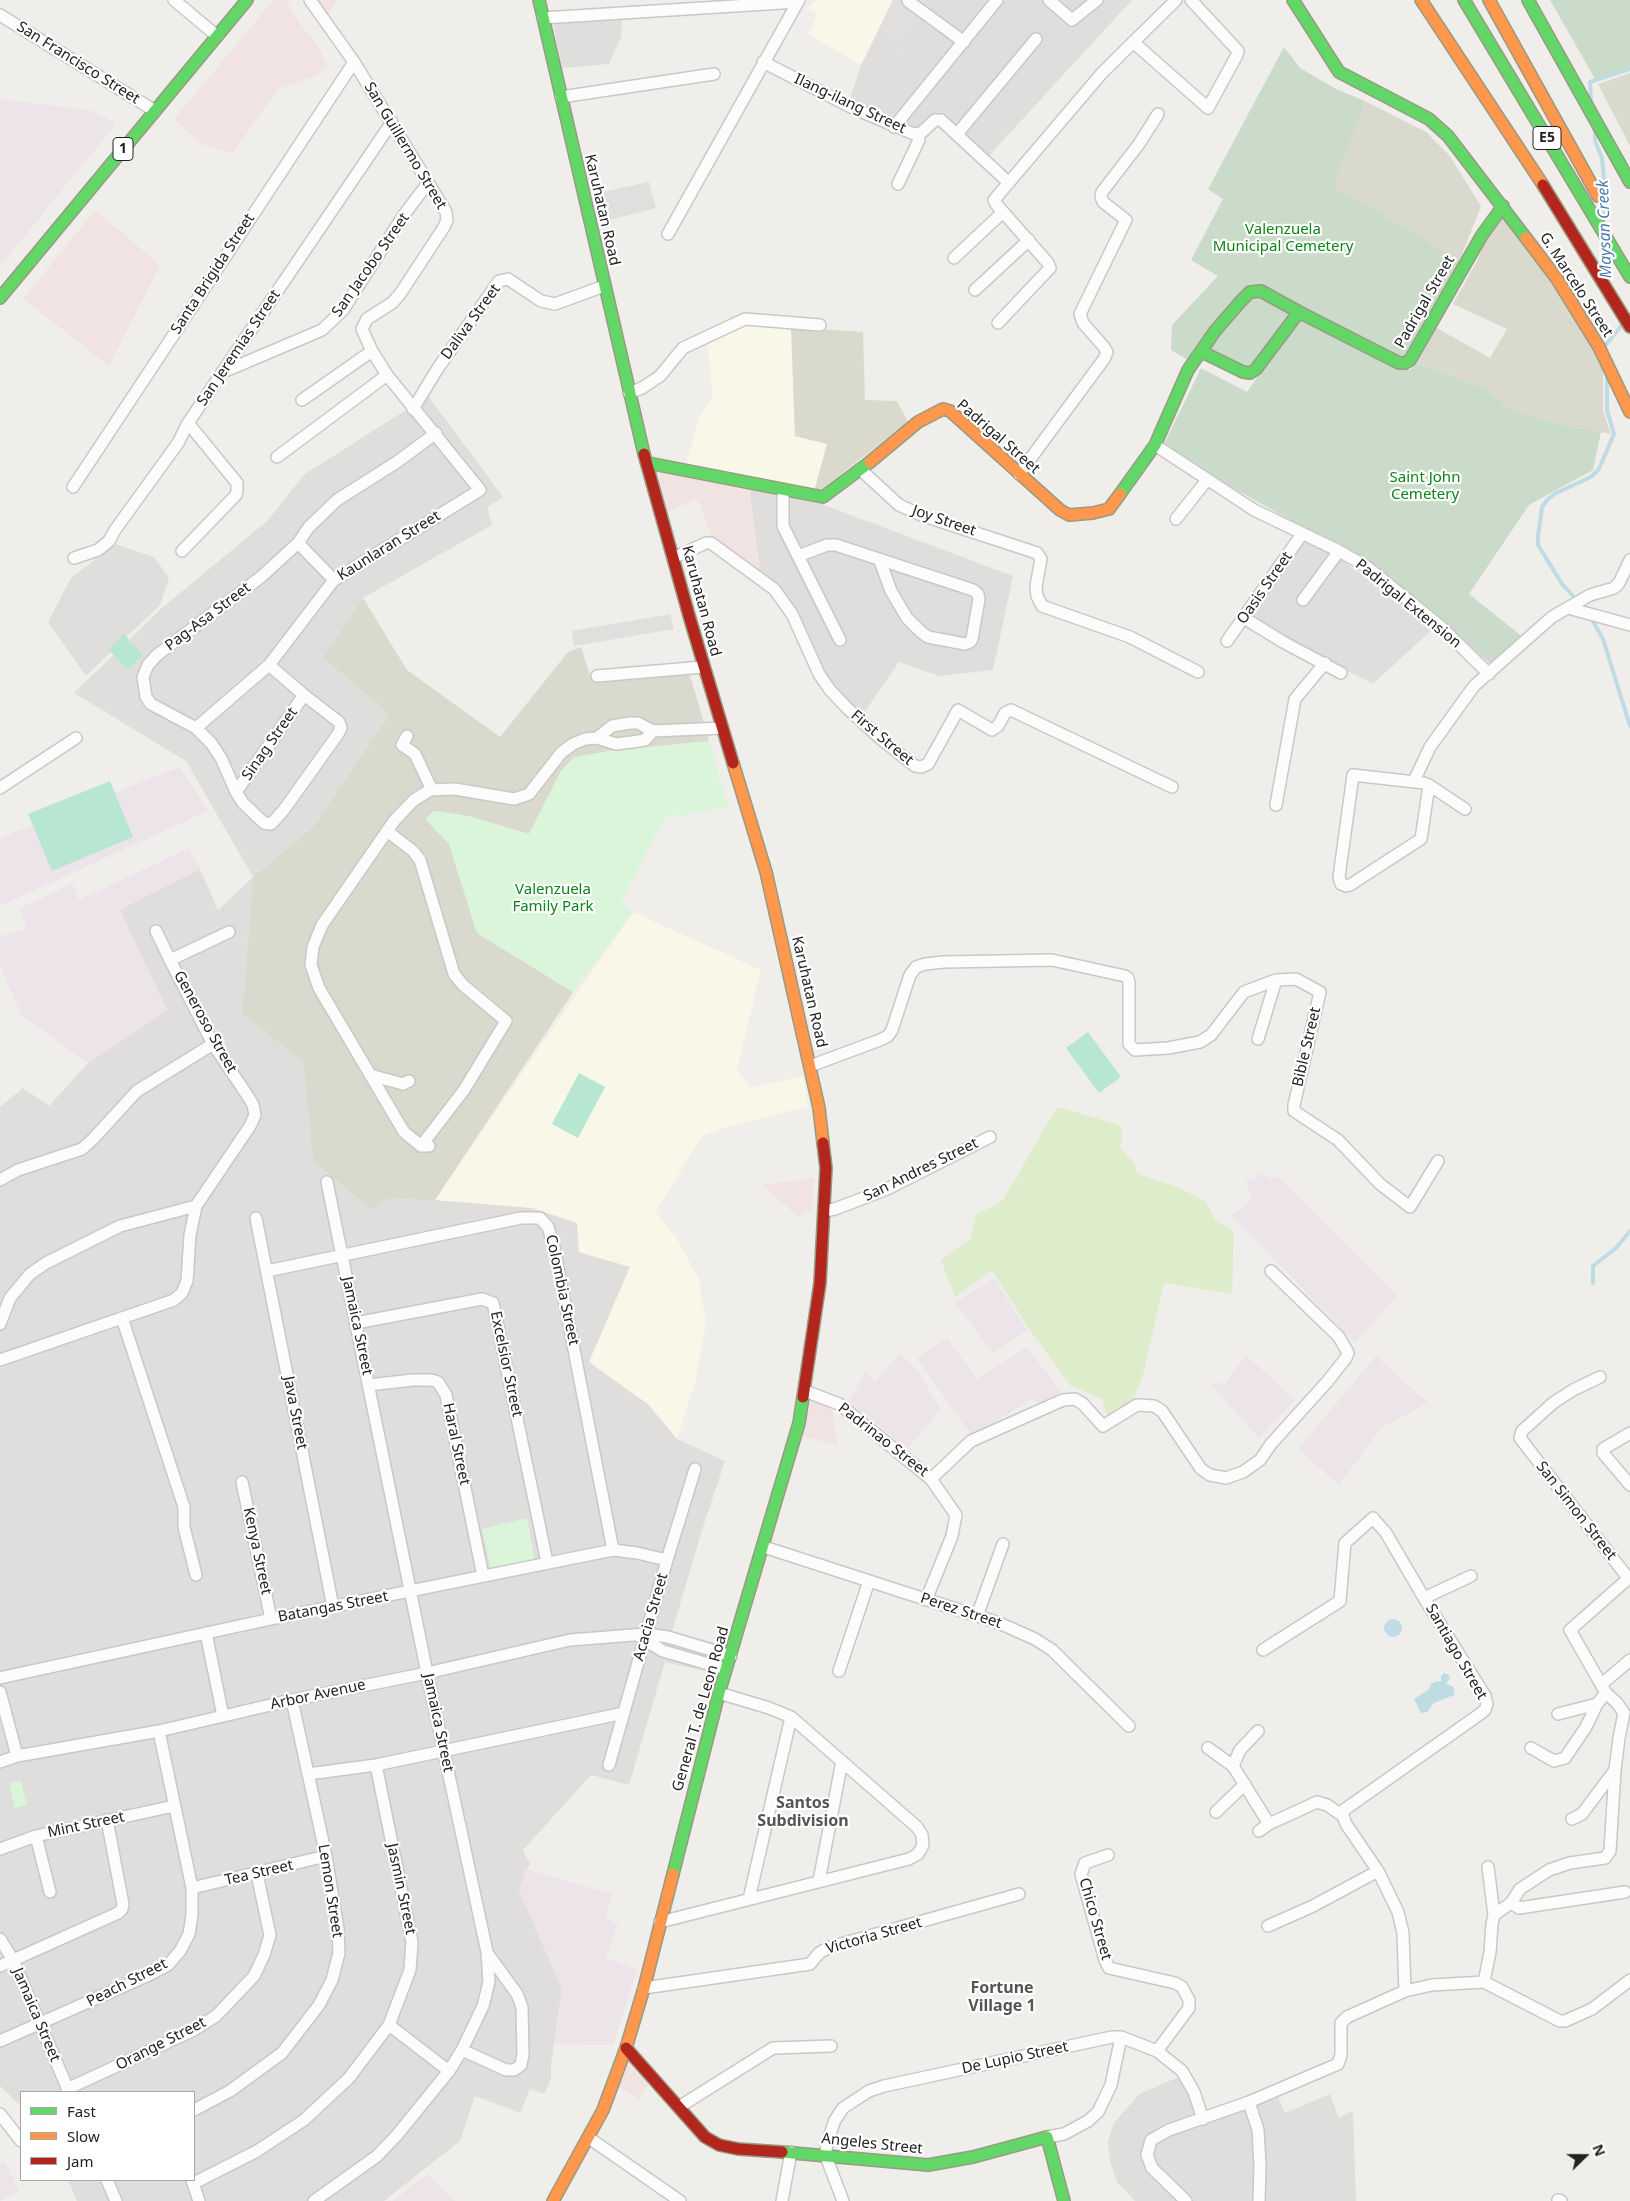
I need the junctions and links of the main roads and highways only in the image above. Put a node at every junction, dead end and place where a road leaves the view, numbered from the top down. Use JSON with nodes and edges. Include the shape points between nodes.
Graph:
{"nodes":[{"id":1,"x":247,"y":0,"type":"edge"},
{"id":2,"x":539,"y":0,"type":"edge"},
{"id":3,"x":1293,"y":0,"type":"edge"},
{"id":4,"x":1421,"y":0,"type":"edge"},
{"id":5,"x":1464,"y":0,"type":"edge"},
{"id":6,"x":1489,"y":0,"type":"edge"},
{"id":7,"x":1528,"y":0,"type":"edge"},
{"id":8,"x":1630,"y":182,"type":"edge"},
{"id":9,"x":1602,"y":204,"type":"dead end"},
{"id":10,"x":1503,"y":206,"type":"junction"},
{"id":11,"x":1630,"y":277,"type":"edge"},
{"id":12,"x":0,"y":298,"type":"edge"},
{"id":13,"x":1299,"y":312,"type":"junction"},
{"id":14,"x":1630,"y":327,"type":"edge"},
{"id":15,"x":1202,"y":352,"type":"junction"},
{"id":16,"x":1630,"y":412,"type":"edge"},
{"id":17,"x":648,"y":463,"type":"junction"},
{"id":18,"x":824,"y":1211,"type":"joint"},
{"id":19,"x":626,"y":2048,"type":"junction"},
{"id":20,"x":556,"y":2200,"type":"edge"},
{"id":21,"x":1064,"y":2201,"type":"edge"}],
"edges":[{"from":1,"to":12,"type":"main road","number":"1"},
{"from":2,"to":17,"type":"main road","name":"Karuhatan Road"},
{"from":3,"to":10,"type":"main road","name":"G. Marcelo Street","via":[[1339,72],[1439,126]]},
{"from":4,"to":14,"type":"main road","number":"E5","via":[[1556,205]]},
{"from":5,"to":11,"type":"main road","number":"E5"},
{"from":6,"to":9,"type":"main road"},
{"from":7,"to":8,"type":"main road"},
{"from":10,"to":13,"type":"main road","name":"Padrigal Street","via":[[1482,235],[1406,363],[1399,363]]},
{"from":10,"to":16,"type":"main road","name":"G. Marcelo Street","via":[[1575,308],[1614,374]]},
{"from":13,"to":15,"type":"main road","name":"Padrigal Street","via":[[1261,292],[1250,292],[1215,331]]},
{"from":13,"to":15,"type":"main road","via":[[1250,373]]},
{"from":15,"to":17,"type":"main road","name":"Padrigal Street","via":[[1188,370],[1155,445],[1109,509],[1082,515],[1070,515],[1060,510],[950,411],[943,409],[918,422],[823,497]]},
{"from":17,"to":18,"type":"main road","name":"Karuhatan Road","via":[[704,667],[766,872],[810,1066],[824,1145]]},
{"from":18,"to":19,"type":"main road","name":"General T. de Leon Road","via":[[820,1283],[799,1423],[719,1694]]},
{"from":19,"to":20,"type":"main road","name":"General T. de Leon Road","via":[[603,2110]]},
{"from":19,"to":21,"type":"main road","name":"Angeles Street","via":[[705,2136],[720,2145],[928,2165],[973,2157],[1047,2137]]}]}
